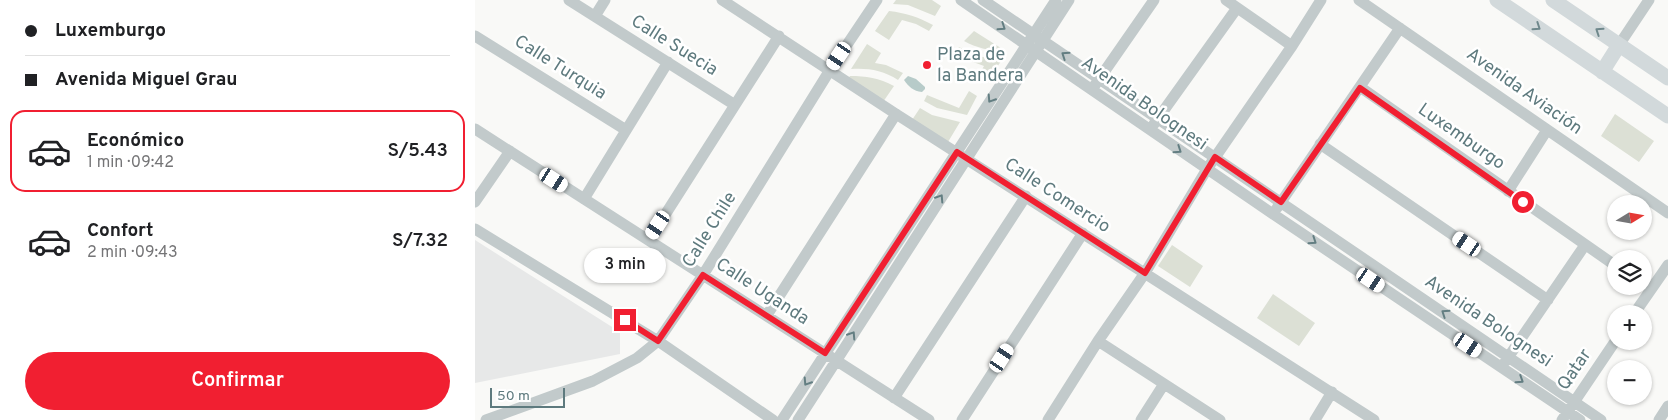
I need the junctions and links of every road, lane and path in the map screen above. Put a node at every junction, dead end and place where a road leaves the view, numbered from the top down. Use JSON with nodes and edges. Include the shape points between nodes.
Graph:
{"nodes":[{"id":1,"x":569,"y":0,"type":"edge"},
{"id":2,"x":605,"y":0,"type":"edge"},
{"id":3,"x":721,"y":0,"type":"edge"},
{"id":4,"x":877,"y":0,"type":"edge"},
{"id":5,"x":983,"y":0,"type":"edge"},
{"id":6,"x":1056,"y":0,"type":"edge"},
{"id":7,"x":1069,"y":0,"type":"edge"},
{"id":8,"x":1154,"y":0,"type":"edge"},
{"id":9,"x":1226,"y":0,"type":"edge"},
{"id":10,"x":1321,"y":0,"type":"edge"},
{"id":11,"x":1359,"y":0,"type":"edge"},
{"id":12,"x":1497,"y":0,"type":"edge"},
{"id":13,"x":1553,"y":0,"type":"edge"},
{"id":14,"x":1649,"y":0,"type":"edge"},
{"id":15,"x":965,"y":1,"type":"edge"},
{"id":16,"x":1237,"y":8,"type":"junction"},
{"id":17,"x":595,"y":16,"type":"junction"},
{"id":18,"x":1400,"y":28,"type":"junction"},
{"id":19,"x":475,"y":36,"type":"edge"},
{"id":20,"x":779,"y":36,"type":"junction"},
{"id":21,"x":1038,"y":37,"type":"junction"},
{"id":22,"x":1619,"y":45,"type":"junction"},
{"id":23,"x":1292,"y":46,"type":"junction"},
{"id":24,"x":1031,"y":47,"type":"junction"},
{"id":25,"x":668,"y":62,"type":"junction"},
{"id":26,"x":830,"y":70,"type":"junction"},
{"id":27,"x":1602,"y":72,"type":"junction"},
{"id":28,"x":1668,"y":78,"type":"edge"},
{"id":29,"x":1099,"y":79,"type":"junction"},
{"id":30,"x":1360,"y":88,"type":"junction"},
{"id":31,"x":1092,"y":90,"type":"junction"},
{"id":32,"x":735,"y":105,"type":"junction"},
{"id":33,"x":896,"y":114,"type":"junction"},
{"id":34,"x":1668,"y":116,"type":"edge"},
{"id":35,"x":1158,"y":118,"type":"junction"},
{"id":36,"x":475,"y":129,"type":"edge"},
{"id":37,"x":626,"y":130,"type":"junction"},
{"id":38,"x":1149,"y":130,"type":"junction"},
{"id":39,"x":1547,"y":130,"type":"junction"},
{"id":40,"x":1321,"y":144,"type":"junction"},
{"id":41,"x":510,"y":151,"type":"junction"},
{"id":42,"x":961,"y":155,"type":"junction"},
{"id":43,"x":1215,"y":157,"type":"junction"},
{"id":44,"x":1207,"y":169,"type":"junction"},
{"id":45,"x":1508,"y":191,"type":"junction"},
{"id":46,"x":1026,"y":196,"type":"junction"},
{"id":47,"x":584,"y":199,"type":"junction"},
{"id":48,"x":475,"y":202,"type":"edge"},
{"id":49,"x":1281,"y":202,"type":"junction"},
{"id":50,"x":1273,"y":214,"type":"junction"},
{"id":51,"x":1668,"y":214,"type":"edge"},
{"id":52,"x":475,"y":229,"type":"edge"},
{"id":53,"x":1083,"y":233,"type":"junction"},
{"id":54,"x":649,"y":240,"type":"junction"},
{"id":55,"x":1585,"y":245,"type":"junction"},
{"id":56,"x":1607,"y":260,"type":"edge"},
{"id":57,"x":1668,"y":265,"type":"edge"},
{"id":58,"x":1145,"y":273,"type":"junction"},
{"id":59,"x":703,"y":275,"type":"junction"},
{"id":60,"x":1652,"y":283,"type":"edge"},
{"id":61,"x":1547,"y":300,"type":"junction"},
{"id":62,"x":767,"y":315,"type":"junction"},
{"id":63,"x":658,"y":341,"type":"junction"},
{"id":64,"x":1098,"y":341,"type":"junction"},
{"id":65,"x":1609,"y":350,"type":"edge"},
{"id":66,"x":825,"y":353,"type":"junction"},
{"id":67,"x":1509,"y":356,"type":"junction"},
{"id":68,"x":836,"y":360,"type":"junction"},
{"id":69,"x":1501,"y":367,"type":"junction"},
{"id":70,"x":1164,"y":384,"type":"junction"},
{"id":71,"x":1332,"y":392,"type":"junction"},
{"id":72,"x":895,"y":398,"type":"junction"},
{"id":73,"x":1668,"y":406,"type":"edge"},
{"id":74,"x":1568,"y":411,"type":"edge"},
{"id":75,"x":486,"y":420,"type":"edge"},
{"id":76,"x":773,"y":420,"type":"edge"},
{"id":77,"x":782,"y":420,"type":"edge"},
{"id":78,"x":798,"y":420,"type":"edge"},
{"id":79,"x":929,"y":420,"type":"edge"},
{"id":80,"x":962,"y":420,"type":"edge"},
{"id":81,"x":1048,"y":420,"type":"edge"},
{"id":82,"x":1141,"y":420,"type":"edge"},
{"id":83,"x":1220,"y":420,"type":"edge"},
{"id":84,"x":1315,"y":420,"type":"edge"},
{"id":85,"x":1374,"y":420,"type":"edge"},
{"id":86,"x":1580,"y":420,"type":"edge"},
{"id":87,"x":1601,"y":420,"type":"edge"},
{"id":88,"x":1659,"y":420,"type":"edge"}],
"edges":[{"from":1,"to":17,"type":"street","name":"Calle Suecia"},
{"from":2,"to":17,"type":"street"},
{"from":3,"to":20,"type":"street","name":"Calle Comercio"},
{"from":4,"to":26,"type":"street","name":"Calle Chile"},
{"from":5,"to":21,"type":"street","name":"Avenida Bolognesi"},
{"from":6,"to":21,"type":"street"},
{"from":7,"to":21,"type":"street"},
{"from":8,"to":29,"type":"street"},
{"from":9,"to":16,"type":"street"},
{"from":10,"to":23,"type":"street"},
{"from":11,"to":18,"type":"street","name":"Avenida Aviación"},
{"from":12,"to":27,"type":"main road","one_way":true},
{"from":22,"to":13,"type":"main road","one_way":true},
{"from":14,"to":22,"type":"street"},
{"from":15,"to":24,"type":"street","name":"Avenida Bolognesi","one_way":true},
{"from":16,"to":23,"type":"street"},
{"from":16,"to":35,"type":"street"},
{"from":17,"to":25,"type":"street","name":"Calle Suecia"},
{"from":18,"to":30,"type":"street"},
{"from":18,"to":39,"type":"street","name":"Avenida Aviación"},
{"from":19,"to":37,"type":"street","name":"Calle Turquia"},
{"from":20,"to":26,"type":"street","name":"Calle Comercio"},
{"from":20,"to":32,"type":"street"},
{"from":21,"to":24,"type":"street"},
{"from":29,"to":21,"type":"street","name":"Avenida Bolognesi","one_way":true},
{"from":22,"to":27,"type":"main road"},
{"from":22,"to":28,"type":"main road"},
{"from":23,"to":43,"type":"street"},
{"from":24,"to":31,"type":"street","name":"Avenida Bolognesi"},
{"from":24,"to":42,"type":"street"},
{"from":25,"to":32,"type":"street","name":"Calle Suecia"},
{"from":25,"to":37,"type":"street"},
{"from":26,"to":33,"type":"street","name":"Calle Comercio"},
{"from":26,"to":59,"type":"street","name":"Calle Chile"},
{"from":27,"to":34,"type":"main road"},
{"from":29,"to":31,"type":"street"},
{"from":29,"to":35,"type":"street","name":"Avenida Bolognesi"},
{"from":30,"to":40,"type":"street"},
{"from":30,"to":45,"type":"street","name":"Luxemburgo"},
{"from":31,"to":38,"type":"street","name":"Avenida Bolognesi"},
{"from":32,"to":54,"type":"street"},
{"from":33,"to":42,"type":"street","name":"Calle Comercio"},
{"from":33,"to":62,"type":"street"},
{"from":35,"to":38,"type":"street"},
{"from":35,"to":43,"type":"street","name":"Avenida Bolognesi"},
{"from":36,"to":41,"type":"street","name":"Calle Uganda"},
{"from":37,"to":47,"type":"street"},
{"from":38,"to":44,"type":"street","name":"Avenida Bolognesi","one_way":true},
{"from":39,"to":45,"type":"street"},
{"from":39,"to":51,"type":"street","name":"Avenida Aviación"},
{"from":40,"to":49,"type":"street"},
{"from":40,"to":61,"type":"street"},
{"from":41,"to":47,"type":"street","name":"Calle Uganda"},
{"from":41,"to":48,"type":"street"},
{"from":42,"to":46,"type":"street","name":"Calle Comercio"},
{"from":42,"to":66,"type":"street"},
{"from":68,"to":42,"type":"street","one_way":true},
{"from":43,"to":44,"type":"street"},
{"from":43,"to":49,"type":"street","name":"Avenida Bolognesi"},
{"from":44,"to":50,"type":"street","name":"Avenida Bolognesi"},
{"from":44,"to":58,"type":"street"},
{"from":45,"to":55,"type":"street","name":"Luxemburgo"},
{"from":46,"to":53,"type":"street","name":"Calle Comercio"},
{"from":46,"to":72,"type":"street"},
{"from":47,"to":54,"type":"street","name":"Calle Uganda"},
{"from":49,"to":50,"type":"street"},
{"from":67,"to":49,"type":"street","name":"Avenida Bolognesi","one_way":true},
{"from":50,"to":69,"type":"street","name":"Avenida Bolognesi","one_way":true},
{"from":52,"to":63,"type":"street"},
{"from":53,"to":58,"type":"street","name":"Calle Comercio"},
{"from":53,"to":80,"type":"street"},
{"from":54,"to":59,"type":"street","name":"Calle Uganda"},
{"from":55,"to":56,"type":"street","name":"Luxemburgo"},
{"from":55,"to":61,"type":"street"},
{"from":57,"to":60,"type":"street"},
{"from":58,"to":64,"type":"street"},
{"from":58,"to":71,"type":"street","name":"Calle Comercio"},
{"from":59,"to":62,"type":"street","name":"Calle Uganda"},
{"from":59,"to":63,"type":"street","name":"Calle Chile"},
{"from":61,"to":67,"type":"street"},
{"from":62,"to":66,"type":"street","name":"Calle Uganda"},
{"from":63,"to":75,"type":"street","name":"Calle Chile","via":[[637,358],[593,381]]},
{"from":63,"to":76,"type":"street"},
{"from":64,"to":70,"type":"street"},
{"from":64,"to":81,"type":"street"},
{"from":65,"to":74,"type":"street","name":"Qatar"},
{"from":66,"to":68,"type":"street","name":"Calle Uganda"},
{"from":66,"to":77,"type":"street","one_way":true},
{"from":67,"to":69,"type":"street"},
{"from":67,"to":74,"type":"street","name":"Avenida Bolognesi"},
{"from":68,"to":72,"type":"street","name":"Calle Uganda"},
{"from":68,"to":78,"type":"street"},
{"from":69,"to":74,"type":"street","name":"Avenida Bolognesi","one_way":true},
{"from":70,"to":82,"type":"street"},
{"from":70,"to":83,"type":"street"},
{"from":71,"to":84,"type":"street"},
{"from":71,"to":85,"type":"street","name":"Calle Comercio"},
{"from":72,"to":79,"type":"street","name":"Calle Uganda"},
{"from":73,"to":88,"type":"street"},
{"from":74,"to":86,"type":"street","name":"Avenida Bolognesi"},
{"from":74,"to":87,"type":"street","name":"Avenida Bolognesi"}]}
